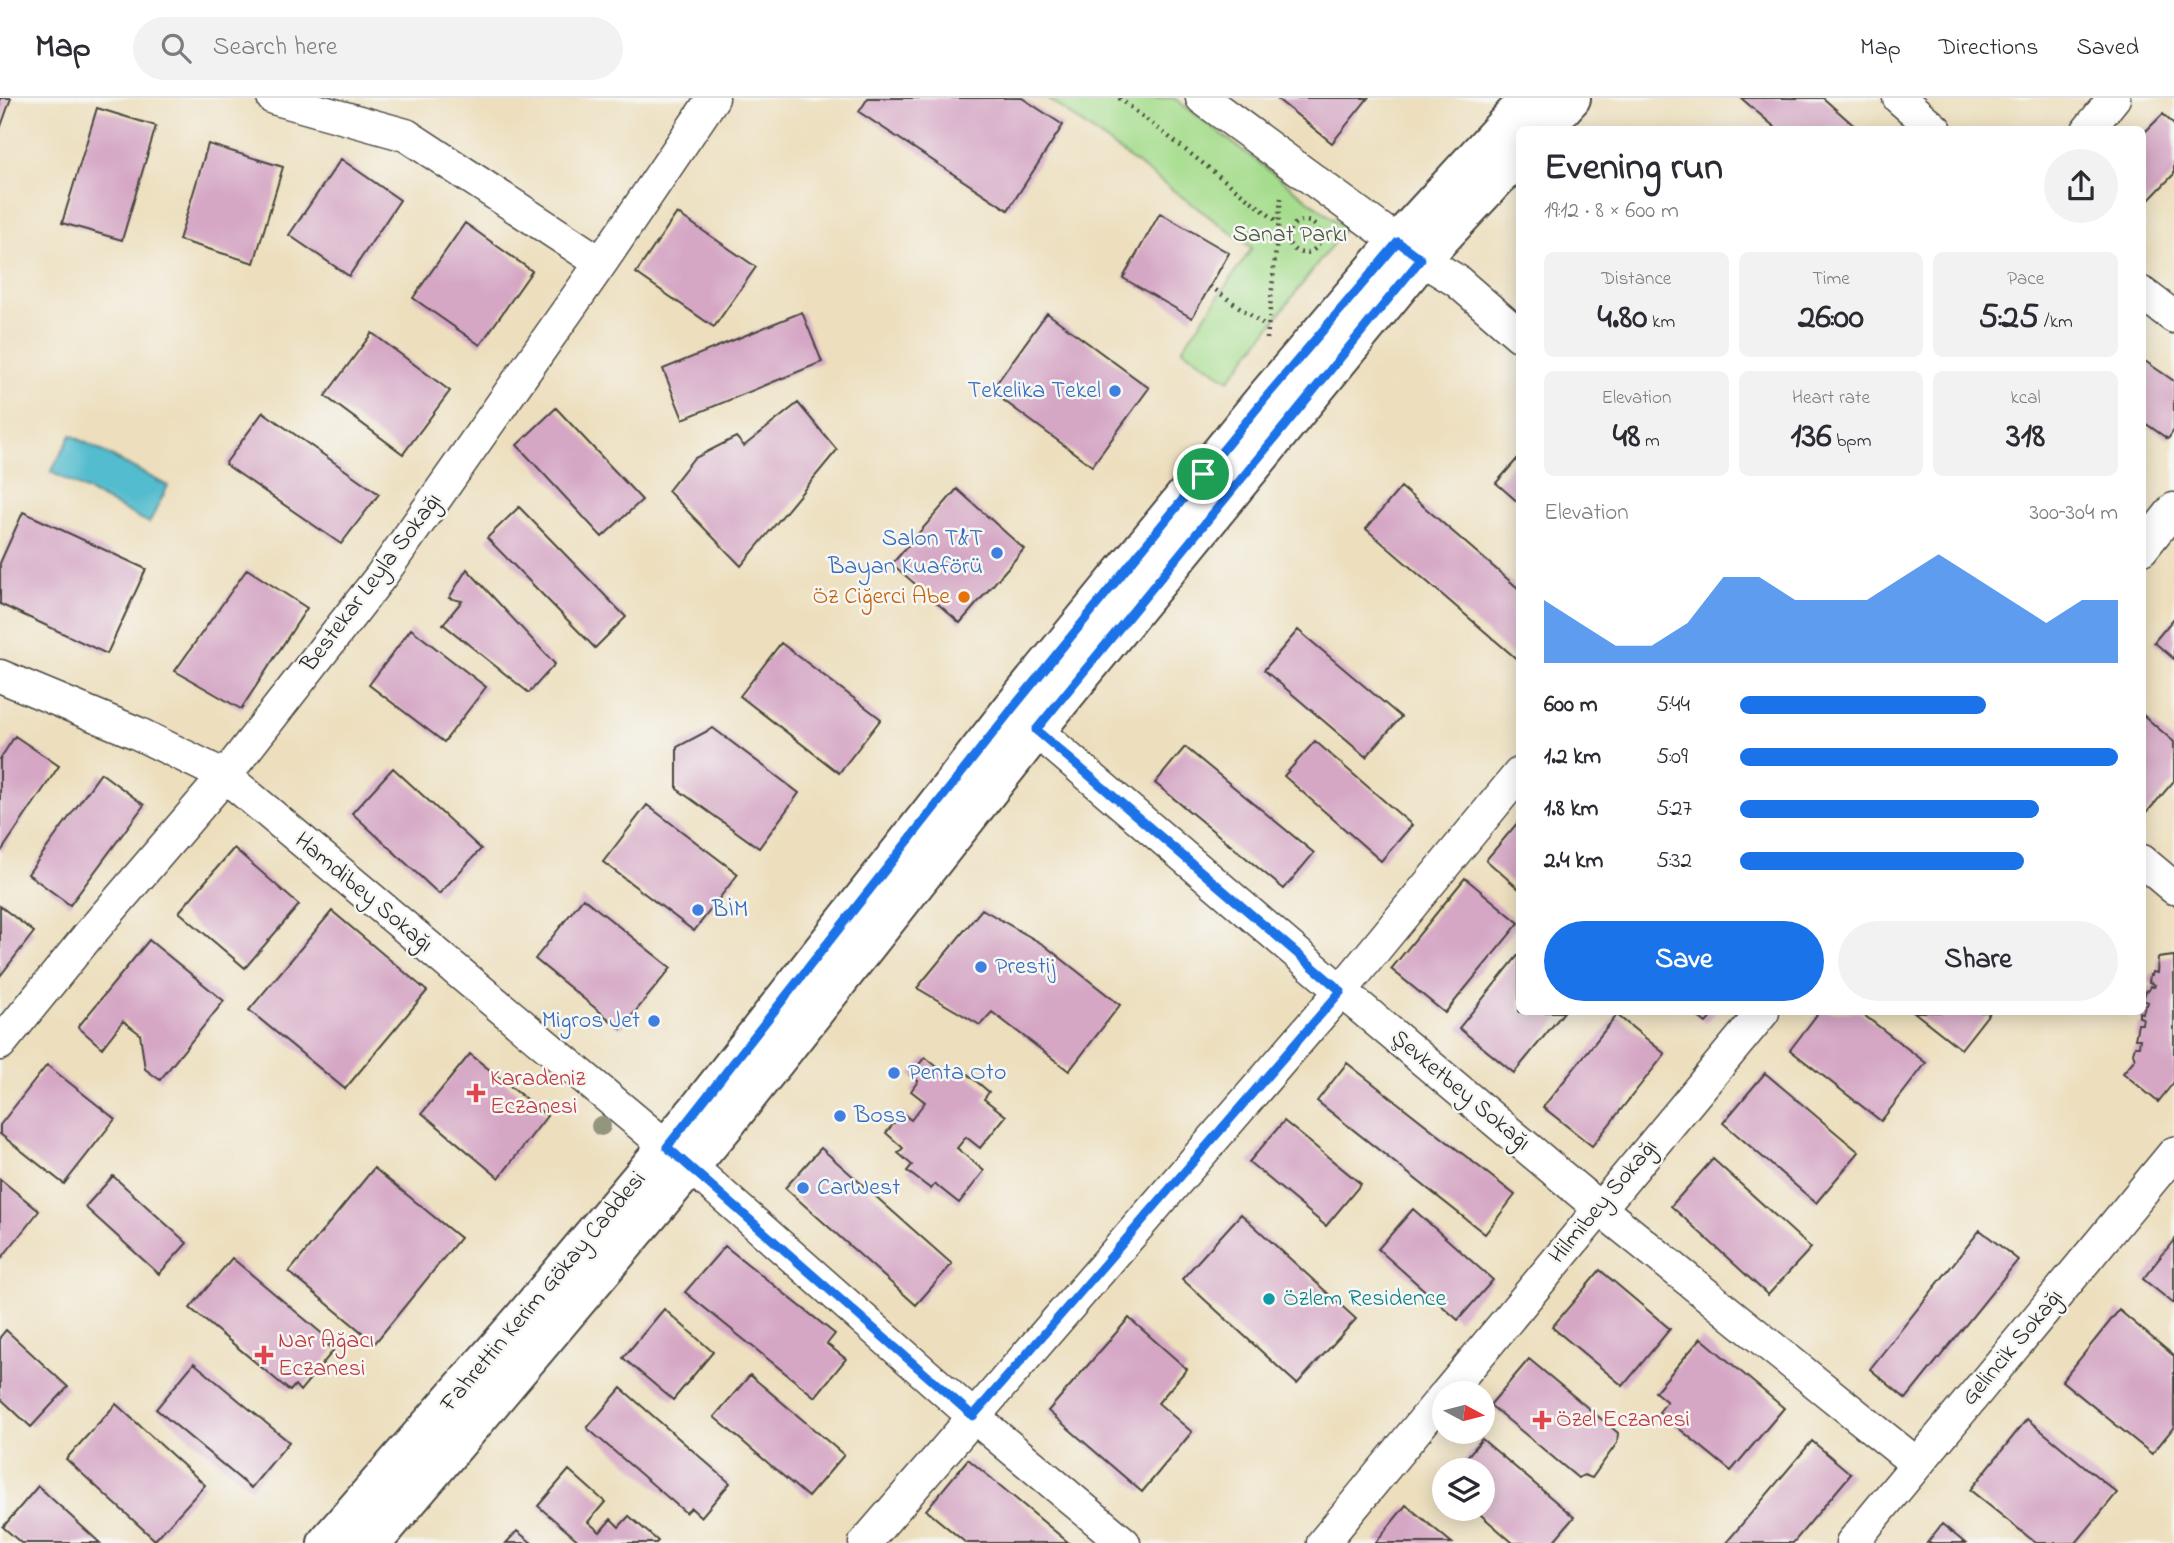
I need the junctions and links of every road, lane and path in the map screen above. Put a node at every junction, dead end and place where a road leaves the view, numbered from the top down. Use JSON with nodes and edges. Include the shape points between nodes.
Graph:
{"nodes":[{"id":1,"x":273,"y":98,"type":"edge"},
{"id":2,"x":713,"y":98,"type":"edge"},
{"id":3,"x":1119,"y":98,"type":"edge"},
{"id":4,"x":1202,"y":98,"type":"edge"},
{"id":5,"x":1530,"y":98,"type":"edge"},
{"id":6,"x":1572,"y":98,"type":"edge"},
{"id":7,"x":1899,"y":98,"type":"edge"},
{"id":8,"x":2114,"y":98,"type":"edge"},
{"id":9,"x":1546,"y":126,"type":"edge"},
{"id":10,"x":1931,"y":126,"type":"edge"},
{"id":11,"x":2091,"y":126,"type":"edge"},
{"id":12,"x":1516,"y":157,"type":"edge"},
{"id":13,"x":1284,"y":160,"type":"junction"},
{"id":14,"x":1278,"y":223,"type":"junction"},
{"id":15,"x":1278,"y":237,"type":"junction"},
{"id":16,"x":1288,"y":238,"type":"junction"},
{"id":17,"x":1410,"y":250,"type":"junction"},
{"id":18,"x":601,"y":263,"type":"junction"},
{"id":19,"x":1210,"y":286,"type":"dead end"},
{"id":20,"x":2146,"y":296,"type":"edge"},
{"id":21,"x":2174,"y":317,"type":"edge"},
{"id":22,"x":1267,"y":328,"type":"junction"},
{"id":23,"x":1516,"y":332,"type":"edge"},
{"id":24,"x":1267,"y":396,"type":"junction"},
{"id":25,"x":2174,"y":509,"type":"edge"},
{"id":26,"x":2146,"y":544,"type":"edge"},
{"id":27,"x":0,"y":676,"type":"edge"},
{"id":28,"x":1024,"y":720,"type":"junction"},
{"id":29,"x":225,"y":776,"type":"junction"},
{"id":30,"x":1516,"y":778,"type":"edge"},
{"id":31,"x":2146,"y":864,"type":"edge"},
{"id":32,"x":2174,"y":888,"type":"edge"},
{"id":33,"x":1341,"y":991,"type":"junction"},
{"id":34,"x":1760,"y":1015,"type":"edge"},
{"id":35,"x":0,"y":1044,"type":"edge"},
{"id":36,"x":2174,"y":1153,"type":"edge"},
{"id":37,"x":679,"y":1157,"type":"junction"},
{"id":38,"x":1599,"y":1208,"type":"junction"},
{"id":39,"x":1457,"y":1381,"type":"edge"},
{"id":40,"x":1432,"y":1411,"type":"edge"},
{"id":41,"x":973,"y":1416,"type":"junction"},
{"id":42,"x":1917,"y":1464,"type":"junction"},
{"id":43,"x":384,"y":1539,"type":"edge"},
{"id":44,"x":327,"y":1543,"type":"edge"},
{"id":45,"x":865,"y":1543,"type":"edge"},
{"id":46,"x":1124,"y":1543,"type":"edge"},
{"id":47,"x":1323,"y":1543,"type":"edge"},
{"id":48,"x":1852,"y":1543,"type":"edge"}],
"edges":[{"from":1,"to":18,"type":"street","via":[[406,135]]},
{"from":2,"to":18,"type":"street","name":"Bestekar Leyla Sokağı"},
{"from":3,"to":14,"type":"path"},
{"from":4,"to":13,"type":"street"},
{"from":5,"to":17,"type":"main road","name":"Fahrettin Kerim Gökay Caddesi"},
{"from":6,"to":9,"type":"main road"},
{"from":7,"to":10,"type":"street"},
{"from":8,"to":11,"type":"street"},
{"from":12,"to":17,"type":"main road","name":"Fahrettin Kerim Gökay Caddesi"},
{"from":13,"to":14,"type":"path"},
{"from":13,"to":17,"type":"street"},
{"from":14,"to":15,"type":"path"},
{"from":15,"to":16,"type":"path"},
{"from":15,"to":22,"type":"path"},
{"from":16,"to":16,"type":"path","via":[[1300,253],[1310,253],[1321,237],[1309,222],[1299,222]]},
{"from":17,"to":23,"type":"street","via":[[1457,281]]},
{"from":17,"to":24,"type":"main road","name":"Fahrettin Kerim Gökay Caddesi"},
{"from":17,"to":28,"type":"main road","name":"Fahrettin Kerim Gökay Caddesi"},
{"from":18,"to":29,"type":"street","name":"Bestekar Leyla Sokağı","via":[[381,576]]},
{"from":19,"to":22,"type":"path"},
{"from":20,"to":21,"type":"street"},
{"from":22,"to":24,"type":"path"},
{"from":24,"to":28,"type":"main road","name":"Fahrettin Kerim Gökay Caddesi"},
{"from":25,"to":26,"type":"street"},
{"from":27,"to":29,"type":"street","name":"Hamdibey Sokağı","via":[[137,733]]},
{"from":28,"to":33,"type":"street","name":"Şevketbey Sokağı"},
{"from":28,"to":37,"type":"main road","name":"Fahrettin Kerim Gökay Caddesi"},
{"from":29,"to":35,"type":"street","name":"Bestekar Leyla Sokağı"},
{"from":29,"to":37,"type":"street","name":"Hamdibey Sokağı"},
{"from":30,"to":33,"type":"street"},
{"from":31,"to":32,"type":"street"},
{"from":33,"to":38,"type":"street","name":"Şevketbey Sokağı"},
{"from":33,"to":41,"type":"street"},
{"from":34,"to":38,"type":"street","name":"Hilmibey Sokağı"},
{"from":36,"to":42,"type":"street","name":"Gelincik Sokağı"},
{"from":37,"to":41,"type":"street","name":"Hamdibey Sokağı"},
{"from":37,"to":43,"type":"main road","name":"Fahrettin Kerim Gökay Caddesi"},
{"from":37,"to":44,"type":"main road","name":"Fahrettin Kerim Gökay Caddesi","via":[[521,1321]]},
{"from":38,"to":39,"type":"street","name":"Hilmibey Sokağı"},
{"from":38,"to":42,"type":"street","name":"Şevketbey Sokağı"},
{"from":40,"to":47,"type":"street","name":"Hilmibey Sokağı"},
{"from":41,"to":45,"type":"street"},
{"from":41,"to":46,"type":"street","name":"Hamdibey Sokağı"},
{"from":42,"to":48,"type":"street","name":"Gelincik Sokağı"}]}
